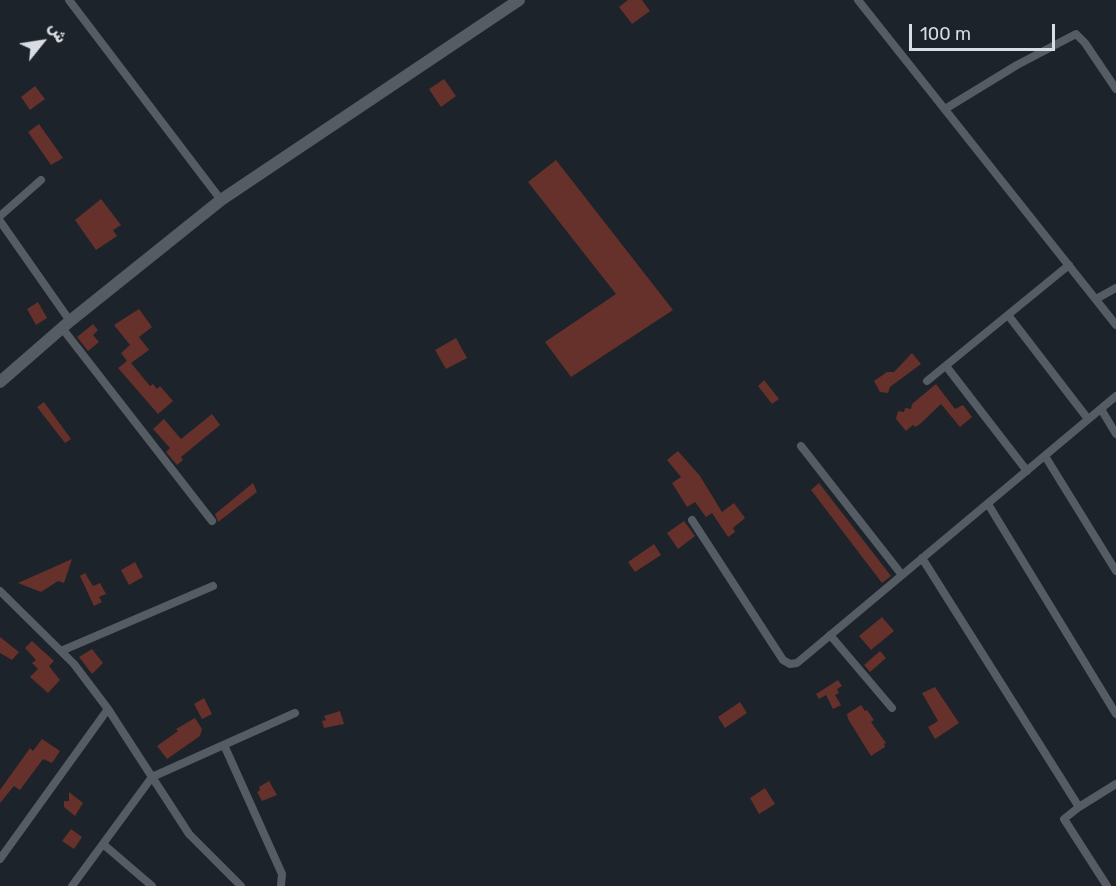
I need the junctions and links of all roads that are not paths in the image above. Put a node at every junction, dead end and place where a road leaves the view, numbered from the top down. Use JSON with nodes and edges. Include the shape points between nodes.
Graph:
{"nodes":[{"id":1,"x":69,"y":0,"type":"edge"},
{"id":2,"x":519,"y":0,"type":"edge"},
{"id":3,"x":858,"y":0,"type":"edge"},
{"id":4,"x":1116,"y":89,"type":"edge"},
{"id":5,"x":945,"y":109,"type":"junction"},
{"id":6,"x":41,"y":180,"type":"dead end"},
{"id":7,"x":221,"y":200,"type":"junction"},
{"id":8,"x":0,"y":216,"type":"edge"},
{"id":9,"x":0,"y":221,"type":"edge"},
{"id":10,"x":1069,"y":265,"type":"junction"},
{"id":11,"x":1116,"y":288,"type":"edge"},
{"id":12,"x":1096,"y":299,"type":"junction"},
{"id":13,"x":1008,"y":315,"type":"junction"},
{"id":14,"x":1116,"y":324,"type":"edge"},
{"id":15,"x":66,"y":325,"type":"junction"},
{"id":16,"x":946,"y":366,"type":"junction"},
{"id":17,"x":927,"y":381,"type":"dead end"},
{"id":18,"x":0,"y":382,"type":"edge"},
{"id":19,"x":1116,"y":396,"type":"edge"},
{"id":20,"x":1101,"y":409,"type":"junction"},
{"id":21,"x":1088,"y":419,"type":"junction"},
{"id":22,"x":1116,"y":434,"type":"edge"},
{"id":23,"x":801,"y":446,"type":"dead end"},
{"id":24,"x":1045,"y":456,"type":"junction"},
{"id":25,"x":1027,"y":471,"type":"junction"},
{"id":26,"x":988,"y":504,"type":"junction"},
{"id":27,"x":692,"y":520,"type":"dead end"},
{"id":28,"x":212,"y":521,"type":"dead end"},
{"id":29,"x":922,"y":558,"type":"junction"},
{"id":30,"x":1116,"y":571,"type":"edge"},
{"id":31,"x":903,"y":575,"type":"junction"},
{"id":32,"x":213,"y":586,"type":"dead end"},
{"id":33,"x":0,"y":591,"type":"edge"},
{"id":34,"x":830,"y":635,"type":"junction"},
{"id":35,"x":61,"y":651,"type":"junction"},
{"id":36,"x":892,"y":708,"type":"dead end"},
{"id":37,"x":108,"y":709,"type":"junction"},
{"id":38,"x":295,"y":713,"type":"dead end"},
{"id":39,"x":1116,"y":714,"type":"edge"},
{"id":40,"x":224,"y":745,"type":"junction"},
{"id":41,"x":152,"y":777,"type":"junction"},
{"id":42,"x":1116,"y":784,"type":"edge"},
{"id":43,"x":1079,"y":807,"type":"junction"},
{"id":44,"x":103,"y":844,"type":"junction"},
{"id":45,"x":0,"y":859,"type":"edge"},
{"id":46,"x":72,"y":886,"type":"edge"},
{"id":47,"x":152,"y":886,"type":"edge"},
{"id":48,"x":241,"y":886,"type":"edge"},
{"id":49,"x":281,"y":886,"type":"edge"},
{"id":50,"x":1107,"y":886,"type":"edge"}],
"edges":[{"from":1,"to":7,"type":"street"},
{"from":2,"to":7,"type":"main road"},
{"from":3,"to":5,"type":"street"},
{"from":4,"to":5,"type":"street","via":[[1076,34],[1017,64]]},
{"from":5,"to":10,"type":"street"},
{"from":6,"to":8,"type":"street"},
{"from":7,"to":15,"type":"main road"},
{"from":9,"to":15,"type":"street"},
{"from":10,"to":12,"type":"street"},
{"from":10,"to":13,"type":"street"},
{"from":11,"to":12,"type":"street"},
{"from":12,"to":14,"type":"street"},
{"from":13,"to":16,"type":"street"},
{"from":13,"to":21,"type":"street"},
{"from":15,"to":18,"type":"main road"},
{"from":15,"to":28,"type":"street"},
{"from":16,"to":17,"type":"street"},
{"from":16,"to":25,"type":"street"},
{"from":19,"to":20,"type":"street"},
{"from":20,"to":21,"type":"street"},
{"from":20,"to":22,"type":"street"},
{"from":21,"to":24,"type":"street"},
{"from":23,"to":31,"type":"street"},
{"from":24,"to":25,"type":"street"},
{"from":24,"to":30,"type":"street"},
{"from":25,"to":26,"type":"street"},
{"from":26,"to":29,"type":"street"},
{"from":26,"to":39,"type":"street"},
{"from":27,"to":34,"type":"street","via":[[783,660],[797,663]]},
{"from":29,"to":31,"type":"street"},
{"from":29,"to":43,"type":"street"},
{"from":31,"to":34,"type":"street"},
{"from":32,"to":35,"type":"street"},
{"from":33,"to":35,"type":"street"},
{"from":34,"to":36,"type":"street"},
{"from":35,"to":37,"type":"street"},
{"from":37,"to":41,"type":"street"},
{"from":37,"to":45,"type":"street"},
{"from":38,"to":40,"type":"street"},
{"from":40,"to":41,"type":"street"},
{"from":40,"to":49,"type":"street","via":[[282,874]]},
{"from":41,"to":44,"type":"street"},
{"from":41,"to":48,"type":"street","via":[[189,834]]},
{"from":42,"to":43,"type":"street"},
{"from":43,"to":50,"type":"street","via":[[1064,819]]},
{"from":44,"to":46,"type":"street"},
{"from":44,"to":47,"type":"street"}]}
